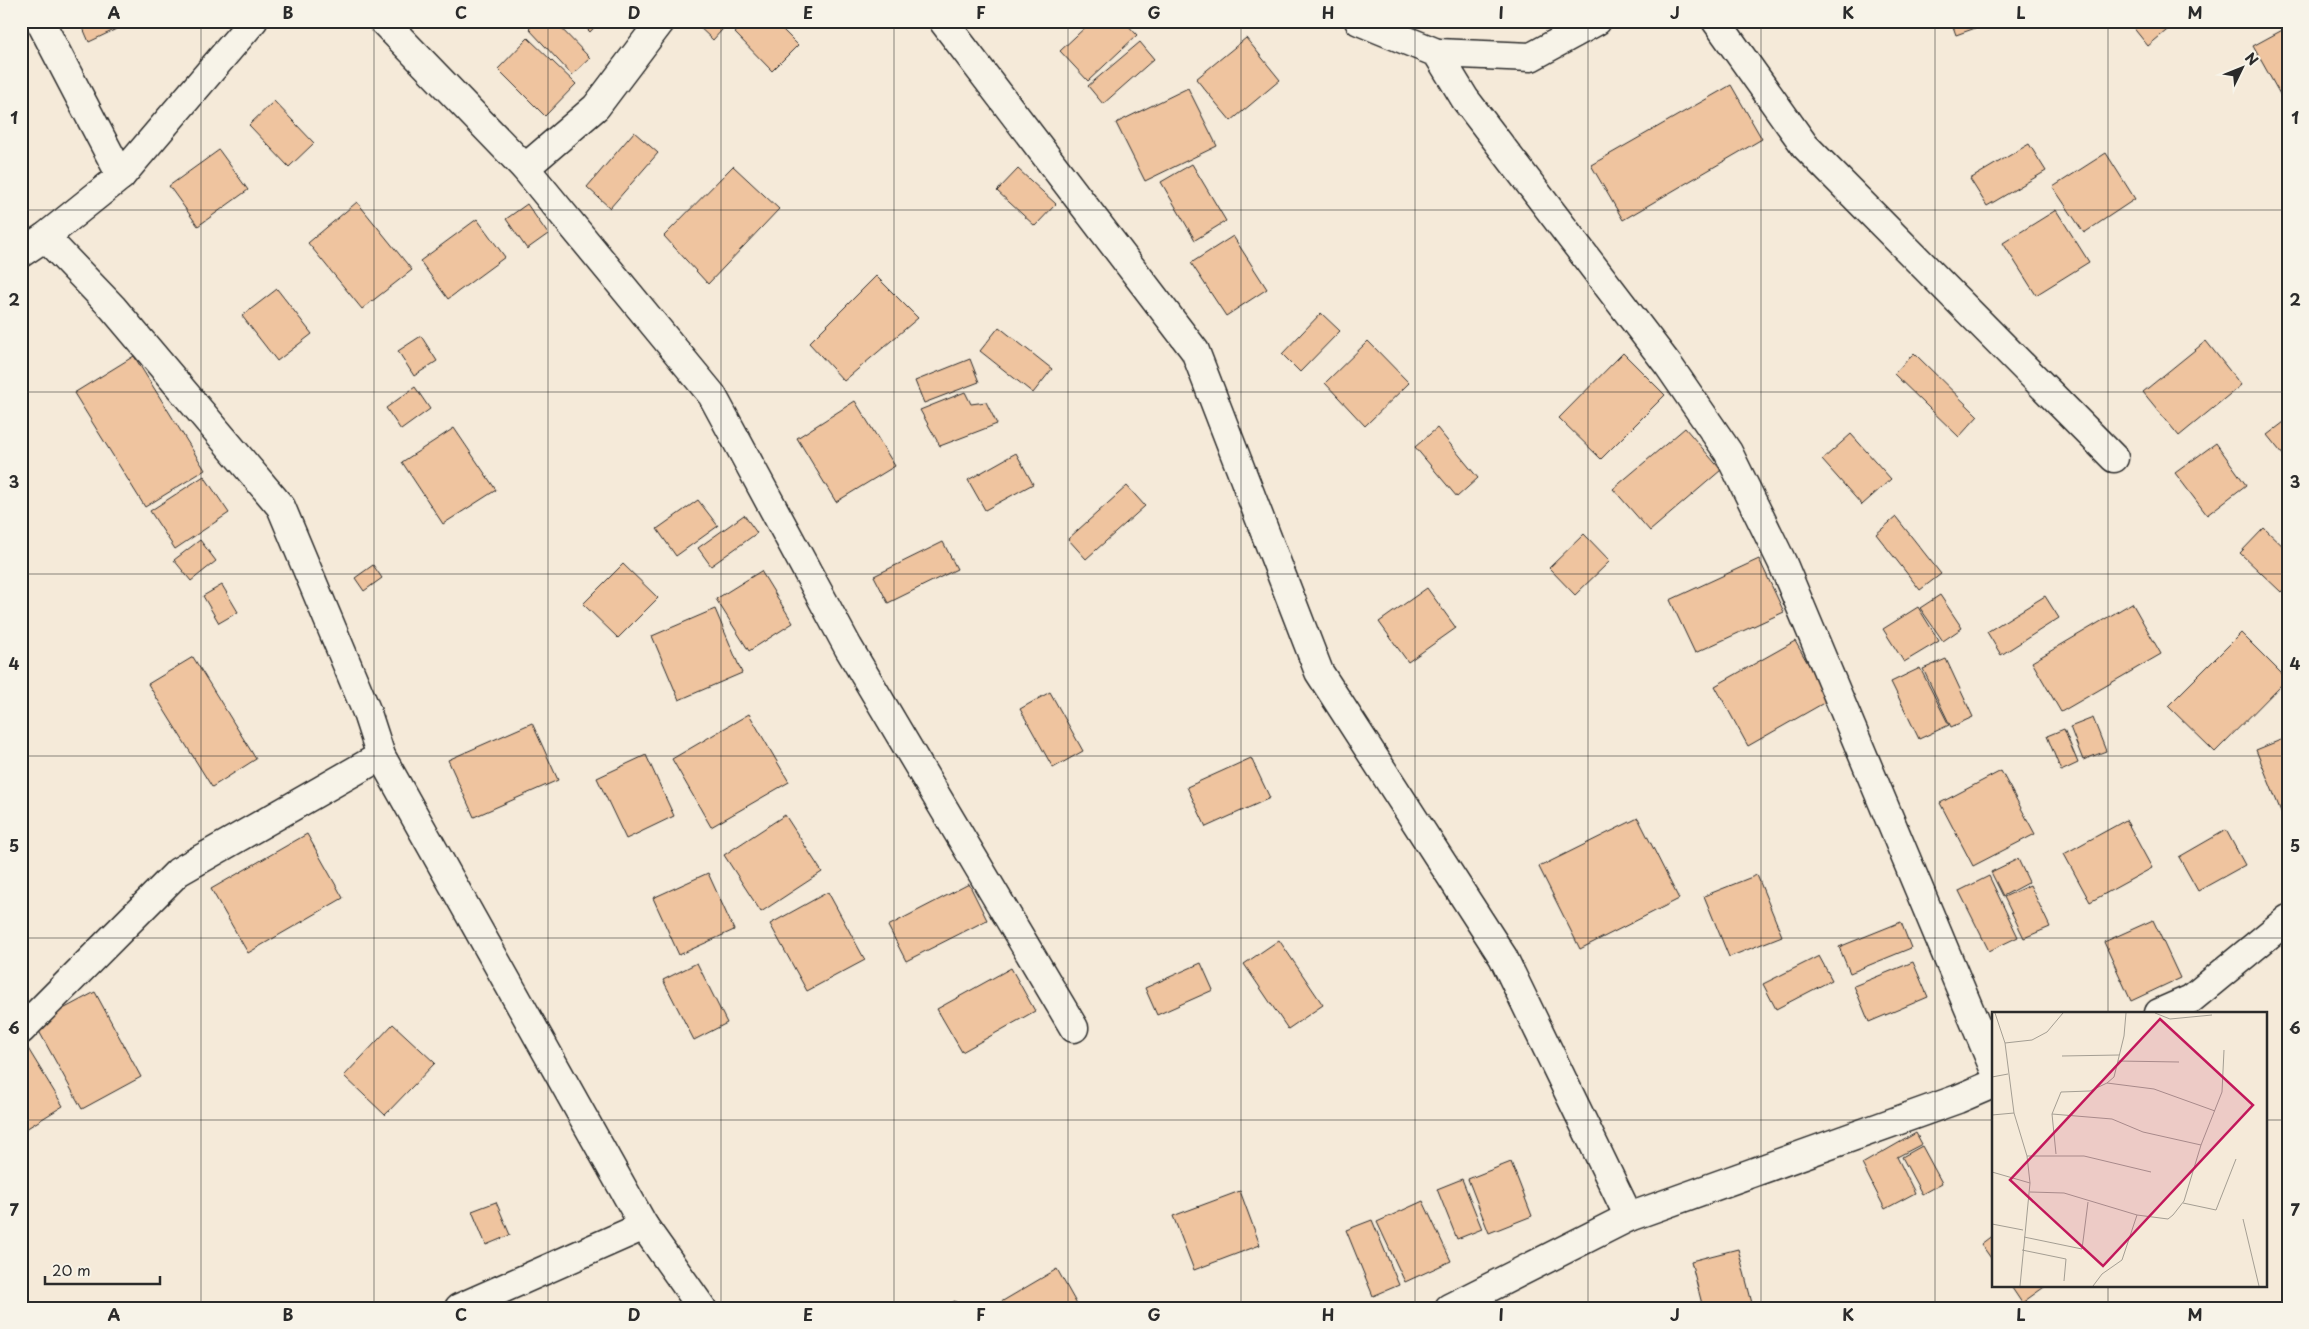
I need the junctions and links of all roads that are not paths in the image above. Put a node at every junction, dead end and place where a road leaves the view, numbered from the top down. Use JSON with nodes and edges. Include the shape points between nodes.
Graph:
{"nodes":[{"id":1,"x":40,"y":21,"type":"edge"},
{"id":2,"x":253,"y":21,"type":"edge"},
{"id":3,"x":383,"y":21,"type":"edge"},
{"id":4,"x":661,"y":21,"type":"edge"},
{"id":5,"x":943,"y":21,"type":"edge"},
{"id":6,"x":1358,"y":21,"type":"edge"},
{"id":7,"x":1597,"y":21,"type":"edge"},
{"id":8,"x":1716,"y":21,"type":"edge"},
{"id":9,"x":1437,"y":53,"type":"junction"},
{"id":10,"x":525,"y":168,"type":"junction"},
{"id":11,"x":121,"y":176,"type":"junction"},
{"id":12,"x":44,"y":237,"type":"junction"},
{"id":13,"x":21,"y":253,"type":"edge"},
{"id":14,"x":2114,"y":458,"type":"dead end"},
{"id":15,"x":381,"y":756,"type":"junction"},
{"id":16,"x":2288,"y":919,"type":"edge"},
{"id":17,"x":2161,"y":1012,"type":"edge"},
{"id":18,"x":1074,"y":1028,"type":"dead end"},
{"id":19,"x":21,"y":1030,"type":"edge"},
{"id":20,"x":1992,"y":1064,"type":"edge"},
{"id":21,"x":1992,"y":1084,"type":"edge"},
{"id":22,"x":1629,"y":1217,"type":"junction"},
{"id":23,"x":644,"y":1226,"type":"junction"},
{"id":24,"x":459,"y":1308,"type":"edge"},
{"id":25,"x":702,"y":1308,"type":"edge"},
{"id":26,"x":1449,"y":1308,"type":"edge"}],
"edges":[{"from":1,"to":11,"type":"street"},
{"from":2,"to":11,"type":"street"},
{"from":3,"to":10,"type":"street"},
{"from":4,"to":10,"type":"street","via":[[596,107]]},
{"from":5,"to":22,"type":"street","via":[[1195,351],[1319,672],[1504,958]]},
{"from":6,"to":9,"type":"street"},
{"from":7,"to":9,"type":"street","via":[[1531,57]]},
{"from":8,"to":14,"type":"street","via":[[1805,146]]},
{"from":9,"to":20,"type":"street","via":[[1465,99],[1669,366],[1728,452],[1782,562]]},
{"from":10,"to":18,"type":"street","via":[[712,395],[848,647]]},
{"from":11,"to":12,"type":"street"},
{"from":12,"to":13,"type":"street"},
{"from":12,"to":15,"type":"street","via":[[113,308],[281,507],[366,710]]},
{"from":15,"to":19,"type":"street","via":[[178,872]]},
{"from":15,"to":23,"type":"street"},
{"from":16,"to":17,"type":"street","via":[[2191,999]]},
{"from":21,"to":22,"type":"street"},
{"from":22,"to":26,"type":"street"},
{"from":23,"to":24,"type":"street"},
{"from":23,"to":25,"type":"street"}]}
